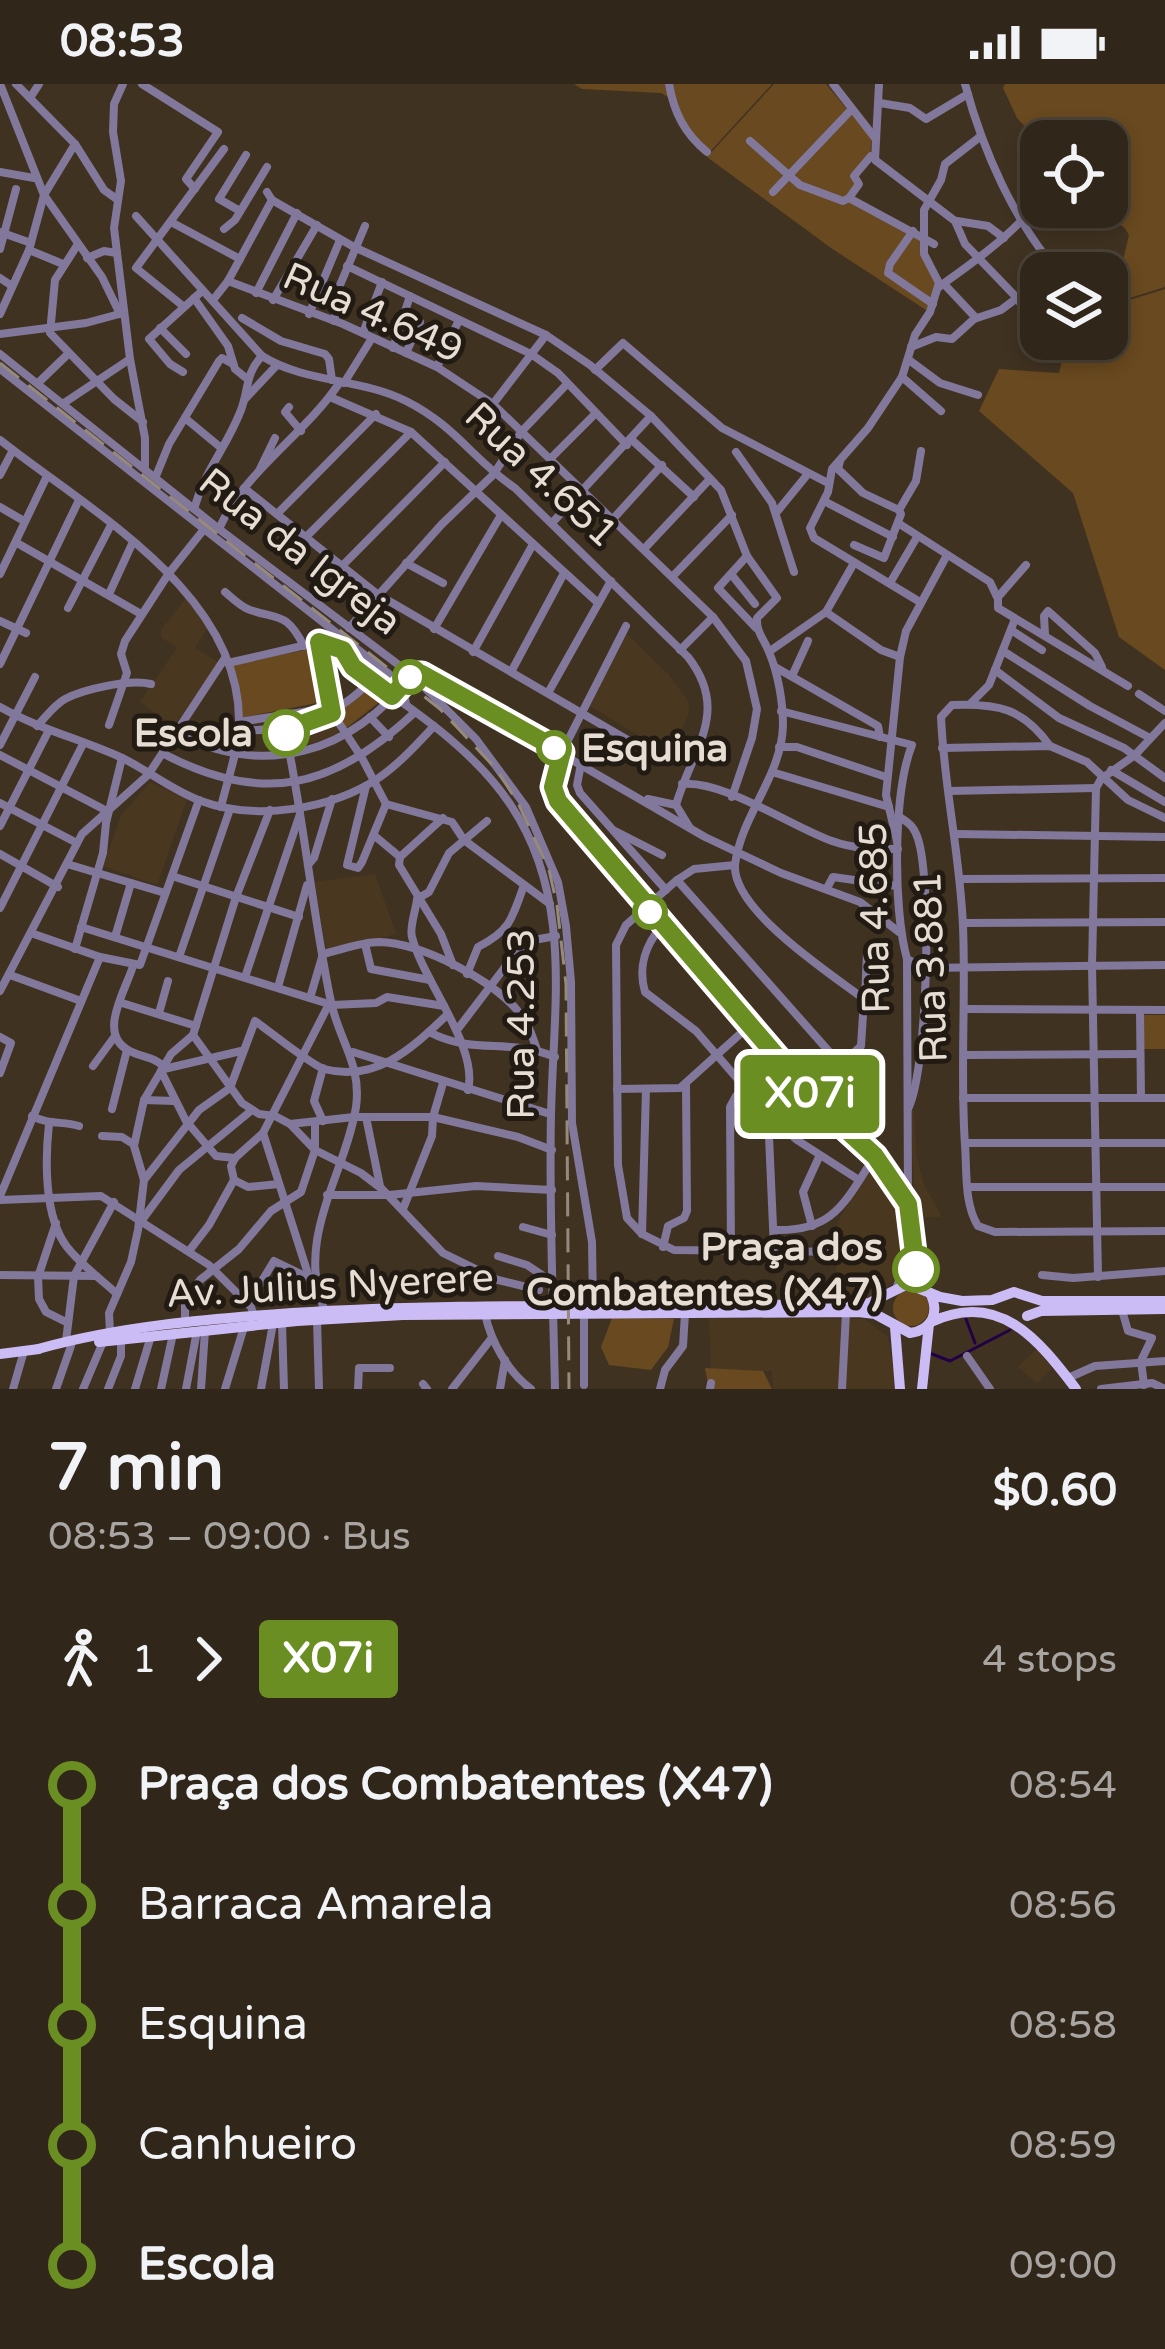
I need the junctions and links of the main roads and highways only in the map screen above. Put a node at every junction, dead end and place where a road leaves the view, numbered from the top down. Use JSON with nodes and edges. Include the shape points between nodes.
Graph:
{"nodes":[{"id":1,"x":926,"y":1290,"type":"junction"},
{"id":2,"x":892,"y":1292,"type":"junction"},
{"id":3,"x":1006,"y":1294,"type":"junction"},
{"id":4,"x":1026,"y":1296,"type":"junction"},
{"id":5,"x":1165,"y":1305,"type":"edge"},
{"id":6,"x":589,"y":1309,"type":"junction"},
{"id":7,"x":553,"y":1310,"type":"junction"},
{"id":8,"x":852,"y":1312,"type":"junction"},
{"id":9,"x":970,"y":1312,"type":"junction"},
{"id":10,"x":321,"y":1315,"type":"junction"},
{"id":11,"x":1027,"y":1316,"type":"junction"},
{"id":12,"x":1007,"y":1318,"type":"junction"},
{"id":13,"x":930,"y":1323,"type":"junction"},
{"id":14,"x":892,"y":1324,"type":"junction"},
{"id":15,"x":1028,"y":1334,"type":"junction"},
{"id":16,"x":112,"y":1338,"type":"junction"},
{"id":17,"x":927,"y":1343,"type":"junction"},
{"id":18,"x":895,"y":1344,"type":"junction"},
{"id":19,"x":0,"y":1354,"type":"edge"},
{"id":20,"x":1072,"y":1383,"type":"edge"},
{"id":21,"x":925,"y":1386,"type":"edge"},
{"id":22,"x":900,"y":1389,"type":"edge"}],
"edges":[{"from":1,"to":2,"type":"main road","name":"Av. Julius Nyerere","via":[[908,1284]]},
{"from":1,"to":3,"type":"main road","name":"Av. Julius Nyerere","via":[[962,1301]]},
{"from":1,"to":13,"type":"main road","via":[[935,1306]]},
{"from":2,"to":6,"type":"main road","name":"Av. Julius Nyerere","via":[[869,1303]]},
{"from":2,"to":14,"type":"main road"},
{"from":3,"to":4,"type":"main road","name":"Av. Julius Nyerere"},
{"from":3,"to":12,"type":"main road","via":[[1000,1305]]},
{"from":4,"to":5,"type":"main road","name":"Av. Julius Nyerere"},
{"from":4,"to":11,"type":"main road"},
{"from":5,"to":11,"type":"main road","name":"Av. Julius Nyerere"},
{"from":6,"to":7,"type":"main road","name":"Av. Julius Nyerere"},
{"from":6,"to":8,"type":"main road","name":"Av. Julius Nyerere"},
{"from":7,"to":10,"type":"main road","name":"Av. Julius Nyerere"},
{"from":7,"to":10,"type":"main road","name":"Av. Julius Nyerere"},
{"from":8,"to":14,"type":"main road","name":"Av. Julius Nyerere"},
{"from":8,"to":18,"type":"main road","via":[[880,1323]]},
{"from":9,"to":12,"type":"main road","name":"Av. Julius Nyerere"},
{"from":9,"to":13,"type":"main road","name":"Av. Julius Nyerere"},
{"from":9,"to":17,"type":"main road","via":[[945,1322]]},
{"from":10,"to":16,"type":"main road","name":"Av. Julius Nyerere"},
{"from":10,"to":16,"type":"main road","name":"Av. Julius Nyerere","via":[[251,1310]]},
{"from":11,"to":12,"type":"main road","name":"Av. Julius Nyerere"},
{"from":11,"to":15,"type":"main road"},
{"from":12,"to":15,"type":"main road"},
{"from":13,"to":14,"type":"main road","name":"Av. Julius Nyerere","via":[[910,1333]]},
{"from":13,"to":17,"type":"main road"},
{"from":14,"to":18,"type":"main road"},
{"from":15,"to":20,"type":"main road"},
{"from":16,"to":19,"type":"main road","name":"Av. Julius Nyerere"},
{"from":17,"to":21,"type":"main road"},
{"from":18,"to":22,"type":"main road"}]}
